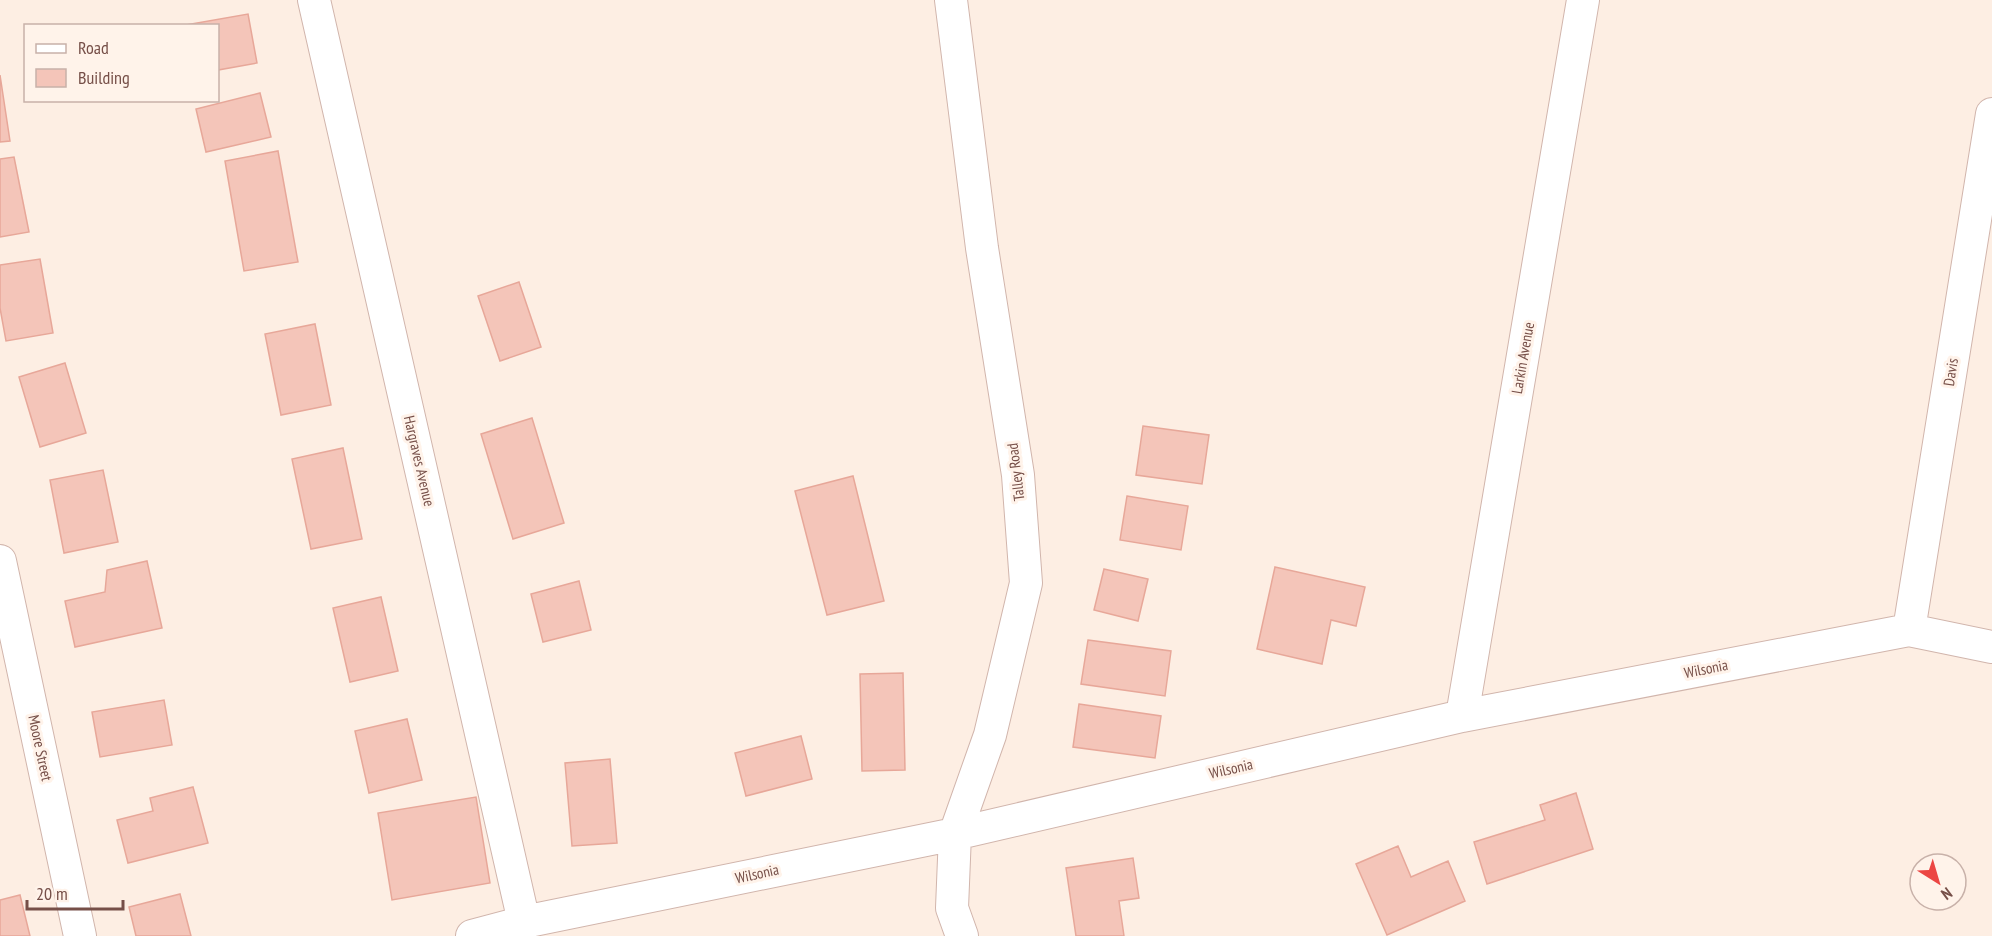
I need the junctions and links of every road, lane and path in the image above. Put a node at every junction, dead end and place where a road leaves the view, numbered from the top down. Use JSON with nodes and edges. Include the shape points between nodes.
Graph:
{"nodes":[{"id":1,"x":314,"y":0,"type":"edge"},
{"id":2,"x":951,"y":0,"type":"edge"},
{"id":3,"x":1583,"y":0,"type":"edge"},
{"id":4,"x":1992,"y":114,"type":"edge"},
{"id":5,"x":0,"y":561,"type":"edge"},
{"id":6,"x":1910,"y":630,"type":"junction"},
{"id":7,"x":1992,"y":647,"type":"edge"},
{"id":8,"x":1462,"y":716,"type":"junction"},
{"id":9,"x":955,"y":834,"type":"junction"},
{"id":10,"x":524,"y":922,"type":"junction"},
{"id":11,"x":80,"y":936,"type":"edge"},
{"id":12,"x":472,"y":936,"type":"edge"},
{"id":13,"x":962,"y":936,"type":"edge"}],
"edges":[{"from":1,"to":10,"type":"street","name":"Hargraves Avenue"},
{"from":2,"to":9,"type":"street","name":"Talley Road","via":[[982,248],[1018,475],[1026,583],[990,735]]},
{"from":3,"to":8,"type":"street","name":"Larkin Avenue"},
{"from":4,"to":6,"type":"street","name":"Davis"},
{"from":5,"to":11,"type":"street","name":"Moore Street"},
{"from":6,"to":7,"type":"street","name":"Wilsonia"},
{"from":6,"to":8,"type":"street","name":"Wilsonia"},
{"from":8,"to":9,"type":"street","name":"Wilsonia"},
{"from":9,"to":10,"type":"street","name":"Wilsonia"},
{"from":9,"to":13,"type":"street","name":"Talley Road","via":[[952,908]]},
{"from":10,"to":12,"type":"street","name":"Wilsonia"}]}
